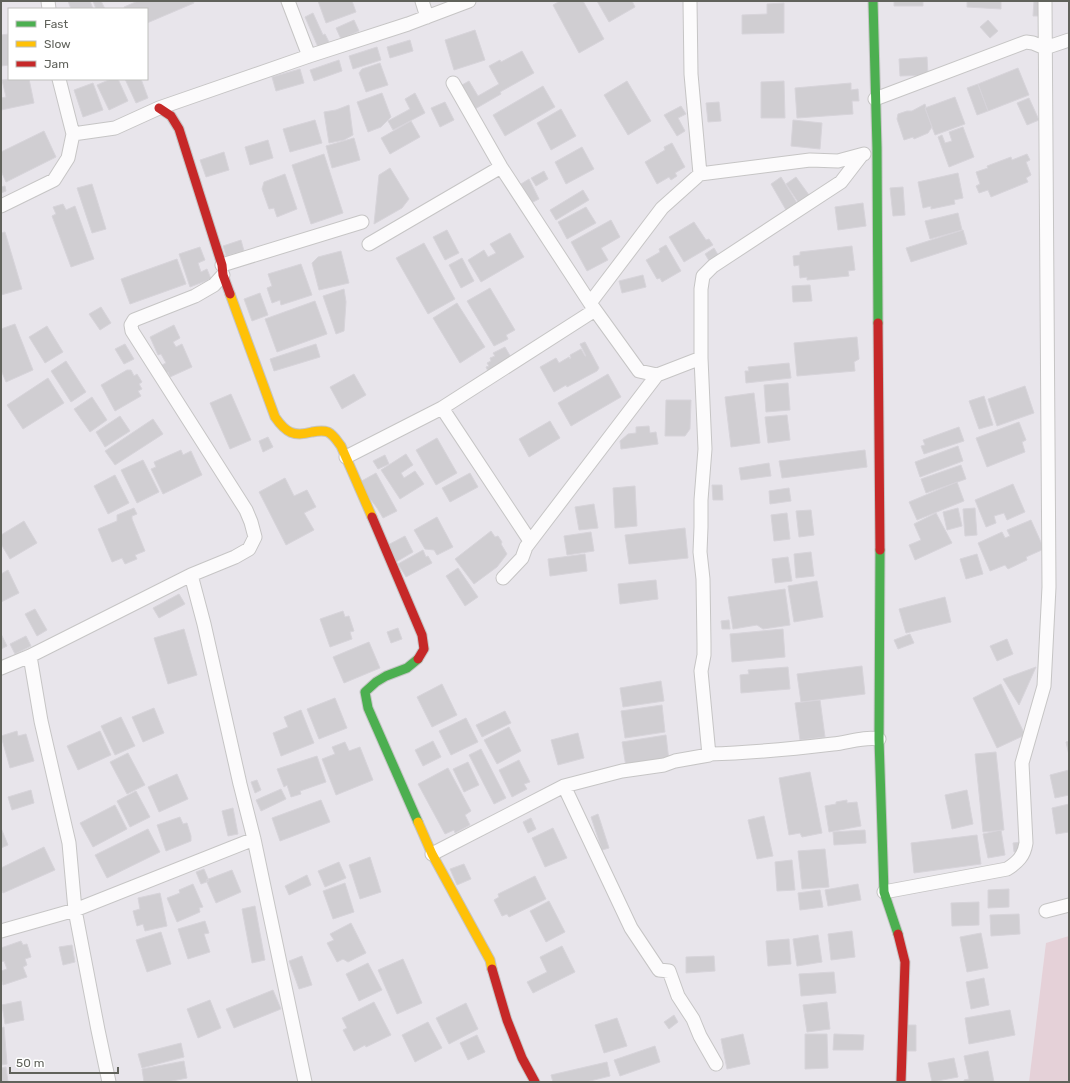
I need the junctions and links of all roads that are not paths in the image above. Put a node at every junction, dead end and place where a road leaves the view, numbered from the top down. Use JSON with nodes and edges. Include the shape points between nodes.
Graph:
{"nodes":[{"id":1,"x":288,"y":1,"type":"edge"},
{"id":2,"x":422,"y":1,"type":"edge"},
{"id":3,"x":469,"y":1,"type":"edge"},
{"id":4,"x":690,"y":1,"type":"edge"},
{"id":5,"x":873,"y":1,"type":"edge"},
{"id":6,"x":1045,"y":1,"type":"edge"},
{"id":7,"x":427,"y":17,"type":"junction"},
{"id":8,"x":1069,"y":40,"type":"edge"},
{"id":9,"x":1045,"y":48,"type":"junction"},
{"id":10,"x":309,"y":56,"type":"junction"},
{"id":11,"x":59,"y":80,"type":"edge"},
{"id":12,"x":453,"y":83,"type":"dead end"},
{"id":13,"x":875,"y":99,"type":"junction"},
{"id":14,"x":159,"y":108,"type":"junction"},
{"id":15,"x":73,"y":134,"type":"junction"},
{"id":16,"x":877,"y":148,"type":"junction"},
{"id":17,"x":861,"y":156,"type":"junction"},
{"id":18,"x":501,"y":167,"type":"junction"},
{"id":19,"x":700,"y":174,"type":"junction"},
{"id":20,"x":1,"y":206,"type":"edge"},
{"id":21,"x":362,"y":222,"type":"dead end"},
{"id":22,"x":369,"y":244,"type":"dead end"},
{"id":23,"x":222,"y":270,"type":"junction"},
{"id":24,"x":592,"y":306,"type":"junction"},
{"id":25,"x":700,"y":358,"type":"junction"},
{"id":26,"x":657,"y":375,"type":"junction"},
{"id":27,"x":442,"y":408,"type":"junction"},
{"id":28,"x":346,"y":457,"type":"junction"},
{"id":29,"x":530,"y":541,"type":"junction"},
{"id":30,"x":191,"y":575,"type":"junction"},
{"id":31,"x":503,"y":578,"type":"dead end"},
{"id":32,"x":30,"y":656,"type":"junction"},
{"id":33,"x":1,"y":668,"type":"edge"},
{"id":34,"x":878,"y":739,"type":"junction"},
{"id":35,"x":709,"y":756,"type":"junction"},
{"id":36,"x":564,"y":786,"type":"junction"},
{"id":37,"x":254,"y":839,"type":"junction"},
{"id":38,"x":432,"y":854,"type":"junction"},
{"id":39,"x":884,"y":892,"type":"junction"},
{"id":40,"x":1069,"y":905,"type":"edge"},
{"id":41,"x":75,"y":910,"type":"junction"},
{"id":42,"x":1046,"y":911,"type":"dead end"},
{"id":43,"x":1,"y":930,"type":"edge"},
{"id":44,"x":716,"y":1064,"type":"dead end"},
{"id":45,"x":109,"y":1082,"type":"edge"},
{"id":46,"x":305,"y":1082,"type":"edge"},
{"id":47,"x":535,"y":1082,"type":"edge"},
{"id":48,"x":901,"y":1082,"type":"edge"}],
"edges":[{"from":1,"to":10,"type":"street"},
{"from":2,"to":7,"type":"street"},
{"from":3,"to":7,"type":"street"},
{"from":4,"to":19,"type":"street","via":[[692,87]]},
{"from":5,"to":13,"type":"street"},
{"from":6,"to":9,"type":"street"},
{"from":7,"to":10,"type":"street"},
{"from":8,"to":9,"type":"street"},
{"from":9,"to":13,"type":"street","via":[[1026,42]]},
{"from":9,"to":39,"type":"street","via":[[1049,587],[1044,686],[1022,763],[1025,850],[1016,864],[1008,869]]},
{"from":10,"to":14,"type":"street"},
{"from":11,"to":15,"type":"street"},
{"from":12,"to":18,"type":"street"},
{"from":13,"to":16,"type":"street"},
{"from":14,"to":15,"type":"street","via":[[114,128]]},
{"from":14,"to":23,"type":"street","via":[[171,116],[179,129]]},
{"from":15,"to":20,"type":"street","via":[[68,158],[54,180]]},
{"from":16,"to":17,"type":"street"},
{"from":16,"to":34,"type":"street","via":[[880,646]]},
{"from":17,"to":19,"type":"street","via":[[838,161],[810,160]]},
{"from":17,"to":25,"type":"street","via":[[841,182],[713,266],[703,276]]},
{"from":18,"to":22,"type":"street"},
{"from":18,"to":24,"type":"street"},
{"from":19,"to":24,"type":"street","via":[[662,208]]},
{"from":21,"to":23,"type":"street"},
{"from":23,"to":28,"type":"street","via":[[275,417],[282,427],[292,433],[317,430],[329,432],[336,437]]},
{"from":23,"to":30,"type":"street","via":[[214,285],[208,289],[134,320],[131,325],[132,331],[246,510],[255,537],[249,549]]},
{"from":24,"to":26,"type":"street","via":[[639,371]]},
{"from":24,"to":27,"type":"street"},
{"from":25,"to":26,"type":"street"},
{"from":25,"to":35,"type":"street","via":[[705,449],[700,552],[704,644],[701,671]]},
{"from":26,"to":29,"type":"street"},
{"from":27,"to":28,"type":"street"},
{"from":27,"to":29,"type":"street"},
{"from":28,"to":38,"type":"street","via":[[422,635],[424,649],[418,659],[407,668],[376,682],[365,692],[368,708]]},
{"from":29,"to":31,"type":"street","via":[[522,558]]},
{"from":30,"to":32,"type":"street"},
{"from":30,"to":37,"type":"street"},
{"from":32,"to":33,"type":"street"},
{"from":32,"to":41,"type":"street","via":[[41,721],[70,843]]},
{"from":34,"to":35,"type":"street"},
{"from":34,"to":39,"type":"street"},
{"from":35,"to":36,"type":"street","via":[[622,771]]},
{"from":36,"to":38,"type":"street"},
{"from":36,"to":44,"type":"street","via":[[631,928],[659,970],[669,971],[678,996]]},
{"from":37,"to":41,"type":"street"},
{"from":37,"to":46,"type":"street"},
{"from":38,"to":47,"type":"street","via":[[490,960],[507,1020]]},
{"from":39,"to":48,"type":"street","via":[[896,924],[905,962]]},
{"from":40,"to":42,"type":"street"},
{"from":41,"to":43,"type":"street"},
{"from":41,"to":45,"type":"street"}]}
